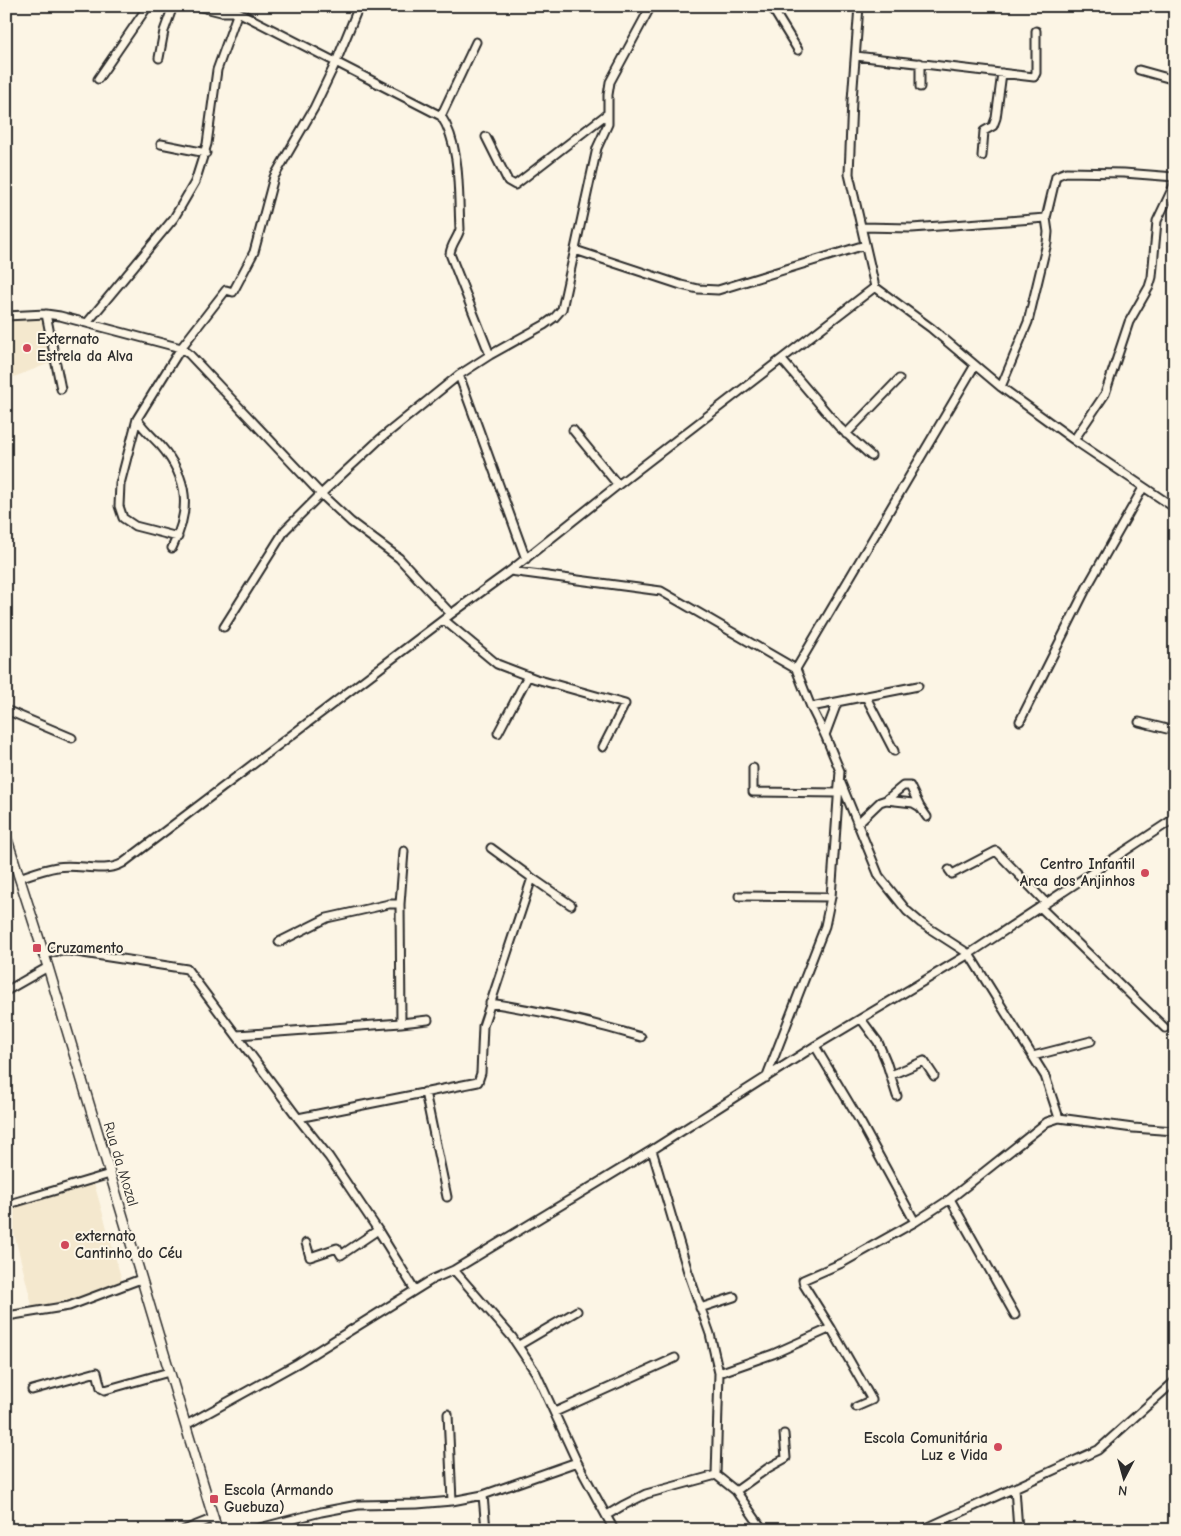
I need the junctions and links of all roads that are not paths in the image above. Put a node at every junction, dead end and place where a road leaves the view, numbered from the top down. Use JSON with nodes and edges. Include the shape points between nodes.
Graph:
{"nodes":[{"id":1,"x":148,"y":6,"type":"edge"},
{"id":2,"x":173,"y":6,"type":"edge"},
{"id":3,"x":197,"y":6,"type":"edge"},
{"id":4,"x":359,"y":6,"type":"edge"},
{"id":5,"x":652,"y":6,"type":"edge"},
{"id":6,"x":771,"y":6,"type":"edge"},
{"id":7,"x":859,"y":6,"type":"edge"},
{"id":8,"x":237,"y":10,"type":"edge"},
{"id":9,"x":1036,"y":31,"type":"dead end"},
{"id":10,"x":476,"y":42,"type":"dead end"},
{"id":11,"x":798,"y":50,"type":"dead end"},
{"id":12,"x":856,"y":56,"type":"junction"},
{"id":13,"x":159,"y":58,"type":"dead end"},
{"id":14,"x":336,"y":62,"type":"junction"},
{"id":15,"x":920,"y":63,"type":"junction"},
{"id":16,"x":1139,"y":70,"type":"dead end"},
{"id":17,"x":1002,"y":73,"type":"junction"},
{"id":18,"x":98,"y":79,"type":"dead end"},
{"id":19,"x":1175,"y":80,"type":"edge"},
{"id":20,"x":920,"y":87,"type":"dead end"},
{"id":21,"x":607,"y":114,"type":"junction"},
{"id":22,"x":441,"y":116,"type":"junction"},
{"id":23,"x":486,"y":136,"type":"dead end"},
{"id":24,"x":161,"y":144,"type":"dead end"},
{"id":25,"x":206,"y":153,"type":"junction"},
{"id":26,"x":982,"y":156,"type":"dead end"},
{"id":27,"x":1175,"y":177,"type":"edge"},
{"id":28,"x":1175,"y":183,"type":"edge"},
{"id":29,"x":1046,"y":218,"type":"junction"},
{"id":30,"x":861,"y":227,"type":"junction"},
{"id":31,"x":865,"y":245,"type":"junction"},
{"id":32,"x":574,"y":250,"type":"junction"},
{"id":33,"x":875,"y":287,"type":"junction"},
{"id":34,"x":46,"y":314,"type":"junction"},
{"id":35,"x":6,"y":316,"type":"edge"},
{"id":36,"x":87,"y":323,"type":"junction"},
{"id":37,"x":181,"y":348,"type":"junction"},
{"id":38,"x":490,"y":355,"type":"junction"},
{"id":39,"x":782,"y":360,"type":"junction"},
{"id":40,"x":975,"y":365,"type":"junction"},
{"id":41,"x":459,"y":375,"type":"junction"},
{"id":42,"x":899,"y":378,"type":"dead end"},
{"id":43,"x":1001,"y":387,"type":"junction"},
{"id":44,"x":61,"y":389,"type":"dead end"},
{"id":45,"x":137,"y":419,"type":"junction"},
{"id":46,"x":573,"y":430,"type":"dead end"},
{"id":47,"x":846,"y":434,"type":"junction"},
{"id":48,"x":1074,"y":440,"type":"junction"},
{"id":49,"x":871,"y":456,"type":"dead end"},
{"id":50,"x":618,"y":485,"type":"junction"},
{"id":51,"x":1143,"y":488,"type":"junction"},
{"id":52,"x":321,"y":494,"type":"junction"},
{"id":53,"x":1175,"y":508,"type":"edge"},
{"id":54,"x":178,"y":536,"type":"junction"},
{"id":55,"x":172,"y":548,"type":"dead end"},
{"id":56,"x":526,"y":559,"type":"junction"},
{"id":57,"x":510,"y":571,"type":"junction"},
{"id":58,"x":451,"y":614,"type":"junction"},
{"id":59,"x":444,"y":620,"type":"junction"},
{"id":60,"x":224,"y":627,"type":"dead end"},
{"id":61,"x":796,"y":669,"type":"junction"},
{"id":62,"x":528,"y":676,"type":"junction"},
{"id":63,"x":918,"y":686,"type":"dead end"},
{"id":64,"x":866,"y":697,"type":"junction"},
{"id":65,"x":836,"y":703,"type":"junction"},
{"id":66,"x":810,"y":707,"type":"junction"},
{"id":67,"x":6,"y":710,"type":"edge"},
{"id":68,"x":1020,"y":721,"type":"dead end"},
{"id":69,"x":1139,"y":722,"type":"dead end"},
{"id":70,"x":1175,"y":731,"type":"edge"},
{"id":71,"x":498,"y":733,"type":"dead end"},
{"id":72,"x":825,"y":735,"type":"junction"},
{"id":73,"x":72,"y":738,"type":"dead end"},
{"id":74,"x":603,"y":748,"type":"dead end"},
{"id":75,"x":894,"y":751,"type":"dead end"},
{"id":76,"x":753,"y":768,"type":"dead end"},
{"id":77,"x":839,"y":781,"type":"junction"},
{"id":78,"x":838,"y":793,"type":"junction"},
{"id":79,"x":886,"y":800,"type":"junction"},
{"id":80,"x":920,"y":807,"type":"junction"},
{"id":81,"x":927,"y":817,"type":"dead end"},
{"id":82,"x":1175,"y":818,"type":"edge"},
{"id":83,"x":857,"y":824,"type":"junction"},
{"id":84,"x":6,"y":836,"type":"edge"},
{"id":85,"x":491,"y":848,"type":"dead end"},
{"id":86,"x":404,"y":851,"type":"dead end"},
{"id":87,"x":10,"y":858,"type":"edge"},
{"id":88,"x":949,"y":870,"type":"dead end"},
{"id":89,"x":19,"y":878,"type":"junction"},
{"id":90,"x":532,"y":878,"type":"junction"},
{"id":91,"x":739,"y":896,"type":"dead end"},
{"id":92,"x":831,"y":897,"type":"junction"},
{"id":93,"x":400,"y":904,"type":"junction"},
{"id":94,"x":571,"y":905,"type":"dead end"},
{"id":95,"x":1043,"y":905,"type":"junction"},
{"id":96,"x":279,"y":942,"type":"dead end"},
{"id":97,"x":969,"y":954,"type":"junction"},
{"id":98,"x":43,"y":955,"type":"junction"},
{"id":99,"x":48,"y":967,"type":"junction"},
{"id":100,"x":6,"y":992,"type":"edge"},
{"id":101,"x":490,"y":1003,"type":"junction"},
{"id":102,"x":860,"y":1019,"type":"junction"},
{"id":103,"x":428,"y":1020,"type":"dead end"},
{"id":104,"x":401,"y":1023,"type":"junction"},
{"id":105,"x":1165,"y":1028,"type":"dead end"},
{"id":106,"x":237,"y":1036,"type":"junction"},
{"id":107,"x":641,"y":1037,"type":"dead end"},
{"id":108,"x":1091,"y":1041,"type":"dead end"},
{"id":109,"x":815,"y":1046,"type":"junction"},
{"id":110,"x":1033,"y":1056,"type":"junction"},
{"id":111,"x":890,"y":1075,"type":"junction"},
{"id":112,"x":934,"y":1076,"type":"dead end"},
{"id":113,"x":766,"y":1078,"type":"junction"},
{"id":114,"x":425,"y":1092,"type":"junction"},
{"id":115,"x":897,"y":1096,"type":"dead end"},
{"id":116,"x":298,"y":1118,"type":"junction"},
{"id":117,"x":1059,"y":1118,"type":"junction"},
{"id":118,"x":1175,"y":1131,"type":"edge"},
{"id":119,"x":652,"y":1150,"type":"junction"},
{"id":120,"x":110,"y":1174,"type":"junction"},
{"id":121,"x":447,"y":1197,"type":"dead end"},
{"id":122,"x":950,"y":1199,"type":"junction"},
{"id":123,"x":6,"y":1204,"type":"edge"},
{"id":124,"x":915,"y":1222,"type":"junction"},
{"id":125,"x":378,"y":1230,"type":"junction"},
{"id":126,"x":306,"y":1243,"type":"dead end"},
{"id":127,"x":454,"y":1270,"type":"junction"},
{"id":128,"x":141,"y":1279,"type":"junction"},
{"id":129,"x":415,"y":1290,"type":"junction"},
{"id":130,"x":734,"y":1297,"type":"dead end"},
{"id":131,"x":700,"y":1308,"type":"junction"},
{"id":132,"x":577,"y":1311,"type":"dead end"},
{"id":133,"x":1015,"y":1315,"type":"dead end"},
{"id":134,"x":6,"y":1316,"type":"edge"},
{"id":135,"x":831,"y":1328,"type":"junction"},
{"id":136,"x":518,"y":1345,"type":"junction"},
{"id":137,"x":675,"y":1358,"type":"dead end"},
{"id":138,"x":169,"y":1372,"type":"junction"},
{"id":139,"x":719,"y":1373,"type":"junction"},
{"id":140,"x":1175,"y":1381,"type":"edge"},
{"id":141,"x":32,"y":1390,"type":"dead end"},
{"id":142,"x":856,"y":1408,"type":"dead end"},
{"id":143,"x":555,"y":1412,"type":"junction"},
{"id":144,"x":448,"y":1414,"type":"dead end"},
{"id":145,"x":186,"y":1425,"type":"junction"},
{"id":146,"x":784,"y":1434,"type":"dead end"},
{"id":147,"x":577,"y":1462,"type":"junction"},
{"id":148,"x":716,"y":1475,"type":"junction"},
{"id":149,"x":1015,"y":1488,"type":"junction"},
{"id":150,"x":736,"y":1491,"type":"junction"},
{"id":151,"x":483,"y":1495,"type":"junction"},
{"id":152,"x":452,"y":1500,"type":"junction"},
{"id":153,"x":607,"y":1515,"type":"junction"},
{"id":154,"x":214,"y":1518,"type":"junction"},
{"id":155,"x":184,"y":1530,"type":"edge"},
{"id":156,"x":217,"y":1530,"type":"edge"},
{"id":157,"x":252,"y":1530,"type":"edge"},
{"id":158,"x":486,"y":1530,"type":"edge"},
{"id":159,"x":614,"y":1530,"type":"edge"},
{"id":160,"x":764,"y":1530,"type":"edge"},
{"id":161,"x":922,"y":1530,"type":"edge"},
{"id":162,"x":1018,"y":1530,"type":"edge"}],
"edges":[{"from":1,"to":18,"type":"street"},
{"from":2,"to":13,"type":"street"},
{"from":3,"to":8,"type":"street","via":[[229,13]]},
{"from":4,"to":14,"type":"street"},
{"from":5,"to":21,"type":"street","via":[[610,82]]},
{"from":6,"to":11,"type":"street"},
{"from":7,"to":12,"type":"street"},
{"from":8,"to":14,"type":"street"},
{"from":8,"to":25,"type":"street","via":[[217,70]]},
{"from":9,"to":17,"type":"street","via":[[1036,76]]},
{"from":10,"to":22,"type":"street"},
{"from":12,"to":15,"type":"street"},
{"from":12,"to":30,"type":"street","via":[[849,174]]},
{"from":14,"to":22,"type":"street"},
{"from":14,"to":37,"type":"street","via":[[274,177],[254,252],[233,292],[226,290]]},
{"from":15,"to":17,"type":"street"},
{"from":15,"to":20,"type":"street"},
{"from":16,"to":19,"type":"street"},
{"from":17,"to":26,"type":"street","via":[[996,118],[993,126],[984,131]]},
{"from":21,"to":23,"type":"street","via":[[515,185],[508,181]]},
{"from":21,"to":32,"type":"street","via":[[608,124],[597,148]]},
{"from":22,"to":38,"type":"street","via":[[455,147],[460,229],[450,254]]},
{"from":24,"to":25,"type":"street"},
{"from":25,"to":36,"type":"street","via":[[195,182],[174,218]]},
{"from":27,"to":29,"type":"street","via":[[1066,172],[1056,176]]},
{"from":28,"to":48,"type":"street","via":[[1157,221],[1149,287],[1129,322],[1105,394]]},
{"from":29,"to":30,"type":"street","via":[[912,228]]},
{"from":29,"to":43,"type":"street","via":[[1048,232],[1028,322]]},
{"from":30,"to":31,"type":"street"},
{"from":31,"to":32,"type":"street","via":[[718,290],[681,285]]},
{"from":31,"to":33,"type":"street"},
{"from":32,"to":38,"type":"street","via":[[562,309],[544,325]]},
{"from":33,"to":39,"type":"street"},
{"from":33,"to":40,"type":"street"},
{"from":34,"to":35,"type":"street"},
{"from":34,"to":36,"type":"street"},
{"from":34,"to":44,"type":"street"},
{"from":36,"to":37,"type":"street"},
{"from":37,"to":45,"type":"street"},
{"from":37,"to":52,"type":"street"},
{"from":38,"to":41,"type":"street"},
{"from":39,"to":47,"type":"street"},
{"from":39,"to":50,"type":"street"},
{"from":40,"to":43,"type":"street"},
{"from":40,"to":61,"type":"street"},
{"from":41,"to":52,"type":"street","via":[[380,439]]},
{"from":41,"to":56,"type":"street"},
{"from":42,"to":47,"type":"street"},
{"from":43,"to":48,"type":"street"},
{"from":45,"to":54,"type":"street","via":[[161,446],[183,485],[185,511]]},
{"from":45,"to":54,"type":"street","via":[[120,484],[119,506],[123,518],[135,526]]},
{"from":46,"to":50,"type":"street"},
{"from":47,"to":49,"type":"street"},
{"from":48,"to":51,"type":"street"},
{"from":50,"to":56,"type":"street"},
{"from":51,"to":53,"type":"street"},
{"from":51,"to":68,"type":"street","via":[[1087,587]]},
{"from":52,"to":58,"type":"street","via":[[350,522],[399,558]]},
{"from":52,"to":60,"type":"street","via":[[285,530]]},
{"from":54,"to":55,"type":"street"},
{"from":56,"to":57,"type":"street"},
{"from":57,"to":58,"type":"street"},
{"from":57,"to":61,"type":"street","via":[[661,590]]},
{"from":58,"to":59,"type":"street"},
{"from":59,"to":62,"type":"street","via":[[493,662]]},
{"from":59,"to":89,"type":"street","via":[[123,863],[114,868],[57,867]]},
{"from":61,"to":66,"type":"street"},
{"from":62,"to":71,"type":"street"},
{"from":62,"to":74,"type":"street","via":[[625,704]]},
{"from":63,"to":64,"type":"street"},
{"from":64,"to":65,"type":"street"},
{"from":64,"to":75,"type":"street"},
{"from":65,"to":66,"type":"street"},
{"from":65,"to":72,"type":"street"},
{"from":66,"to":72,"type":"street"},
{"from":67,"to":73,"type":"street"},
{"from":69,"to":70,"type":"street"},
{"from":72,"to":77,"type":"street","via":[[838,762]]},
{"from":76,"to":78,"type":"street","via":[[754,792]]},
{"from":77,"to":78,"type":"street"},
{"from":77,"to":83,"type":"street"},
{"from":78,"to":92,"type":"street"},
{"from":79,"to":80,"type":"street","via":[[914,803]]},
{"from":79,"to":80,"type":"street","via":[[903,786],[910,786]]},
{"from":79,"to":83,"type":"street"},
{"from":80,"to":81,"type":"street"},
{"from":82,"to":95,"type":"street"},
{"from":83,"to":97,"type":"street","via":[[879,876],[907,911]]},
{"from":84,"to":87,"type":"main road","name":"Rua da Mozal"},
{"from":85,"to":90,"type":"street"},
{"from":86,"to":93,"type":"street"},
{"from":87,"to":89,"type":"main road","name":"Rua da Mozal"},
{"from":88,"to":95,"type":"street","via":[[952,874],[996,851]]},
{"from":89,"to":98,"type":"main road","name":"Rua da Mozal"},
{"from":90,"to":94,"type":"street"},
{"from":90,"to":101,"type":"street"},
{"from":91,"to":92,"type":"street"},
{"from":92,"to":113,"type":"street","via":[[825,926]]},
{"from":93,"to":96,"type":"street","via":[[327,918]]},
{"from":93,"to":104,"type":"street"},
{"from":95,"to":97,"type":"street"},
{"from":95,"to":105,"type":"street"},
{"from":97,"to":102,"type":"street"},
{"from":97,"to":110,"type":"street"},
{"from":98,"to":99,"type":"main road","name":"Rua da Mozal"},
{"from":98,"to":106,"type":"street","via":[[70,951],[187,969]]},
{"from":99,"to":100,"type":"street"},
{"from":99,"to":120,"type":"main road","name":"Rua da Mozal"},
{"from":101,"to":107,"type":"street","via":[[546,1012]]},
{"from":101,"to":114,"type":"street","via":[[483,1026],[478,1082]]},
{"from":102,"to":109,"type":"street"},
{"from":102,"to":111,"type":"street","via":[[878,1042]]},
{"from":103,"to":104,"type":"street"},
{"from":104,"to":106,"type":"street"},
{"from":106,"to":116,"type":"street"},
{"from":108,"to":110,"type":"street"},
{"from":109,"to":113,"type":"street"},
{"from":109,"to":124,"type":"street"},
{"from":110,"to":117,"type":"street","via":[[1045,1076]]},
{"from":111,"to":112,"type":"street","via":[[924,1060]]},
{"from":111,"to":115,"type":"street"},
{"from":113,"to":119,"type":"street"},
{"from":114,"to":116,"type":"street"},
{"from":114,"to":121,"type":"street"},
{"from":116,"to":125,"type":"street","via":[[329,1157]]},
{"from":117,"to":118,"type":"street"},
{"from":117,"to":122,"type":"street","via":[[1047,1122]]},
{"from":119,"to":127,"type":"street"},
{"from":119,"to":131,"type":"street"},
{"from":120,"to":123,"type":"street"},
{"from":120,"to":128,"type":"main road","name":"Rua da Mozal"},
{"from":122,"to":124,"type":"street"},
{"from":122,"to":133,"type":"street"},
{"from":124,"to":135,"type":"street","via":[[842,1263],[803,1280]]},
{"from":125,"to":126,"type":"street","via":[[341,1255],[338,1248],[310,1257]]},
{"from":125,"to":129,"type":"street"},
{"from":127,"to":129,"type":"street"},
{"from":127,"to":136,"type":"street"},
{"from":128,"to":134,"type":"street","via":[[69,1306]]},
{"from":128,"to":138,"type":"main road","name":"Rua da Mozal"},
{"from":129,"to":145,"type":"street","via":[[298,1363]]},
{"from":130,"to":131,"type":"street"},
{"from":131,"to":139,"type":"street"},
{"from":132,"to":136,"type":"street"},
{"from":135,"to":139,"type":"street","via":[[773,1354]]},
{"from":135,"to":142,"type":"street","via":[[872,1400]]},
{"from":136,"to":143,"type":"street"},
{"from":137,"to":143,"type":"street"},
{"from":138,"to":141,"type":"street","via":[[105,1390],[101,1388],[96,1372]]},
{"from":138,"to":145,"type":"main road","name":"Rua da Mozal"},
{"from":139,"to":148,"type":"street"},
{"from":140,"to":149,"type":"street","via":[[1098,1450]]},
{"from":143,"to":147,"type":"street"},
{"from":144,"to":152,"type":"street"},
{"from":145,"to":154,"type":"main road","name":"Rua da Mozal"},
{"from":146,"to":150,"type":"street","via":[[786,1458]]},
{"from":147,"to":151,"type":"street"},
{"from":147,"to":153,"type":"street"},
{"from":148,"to":150,"type":"street"},
{"from":148,"to":153,"type":"street","via":[[646,1494]]},
{"from":149,"to":161,"type":"street"},
{"from":149,"to":162,"type":"street"},
{"from":150,"to":160,"type":"street"},
{"from":151,"to":152,"type":"street"},
{"from":151,"to":158,"type":"street"},
{"from":152,"to":157,"type":"street","via":[[358,1505]]},
{"from":153,"to":159,"type":"street"},
{"from":154,"to":155,"type":"street"},
{"from":154,"to":156,"type":"main road","name":"Rua da Mozal"}]}
